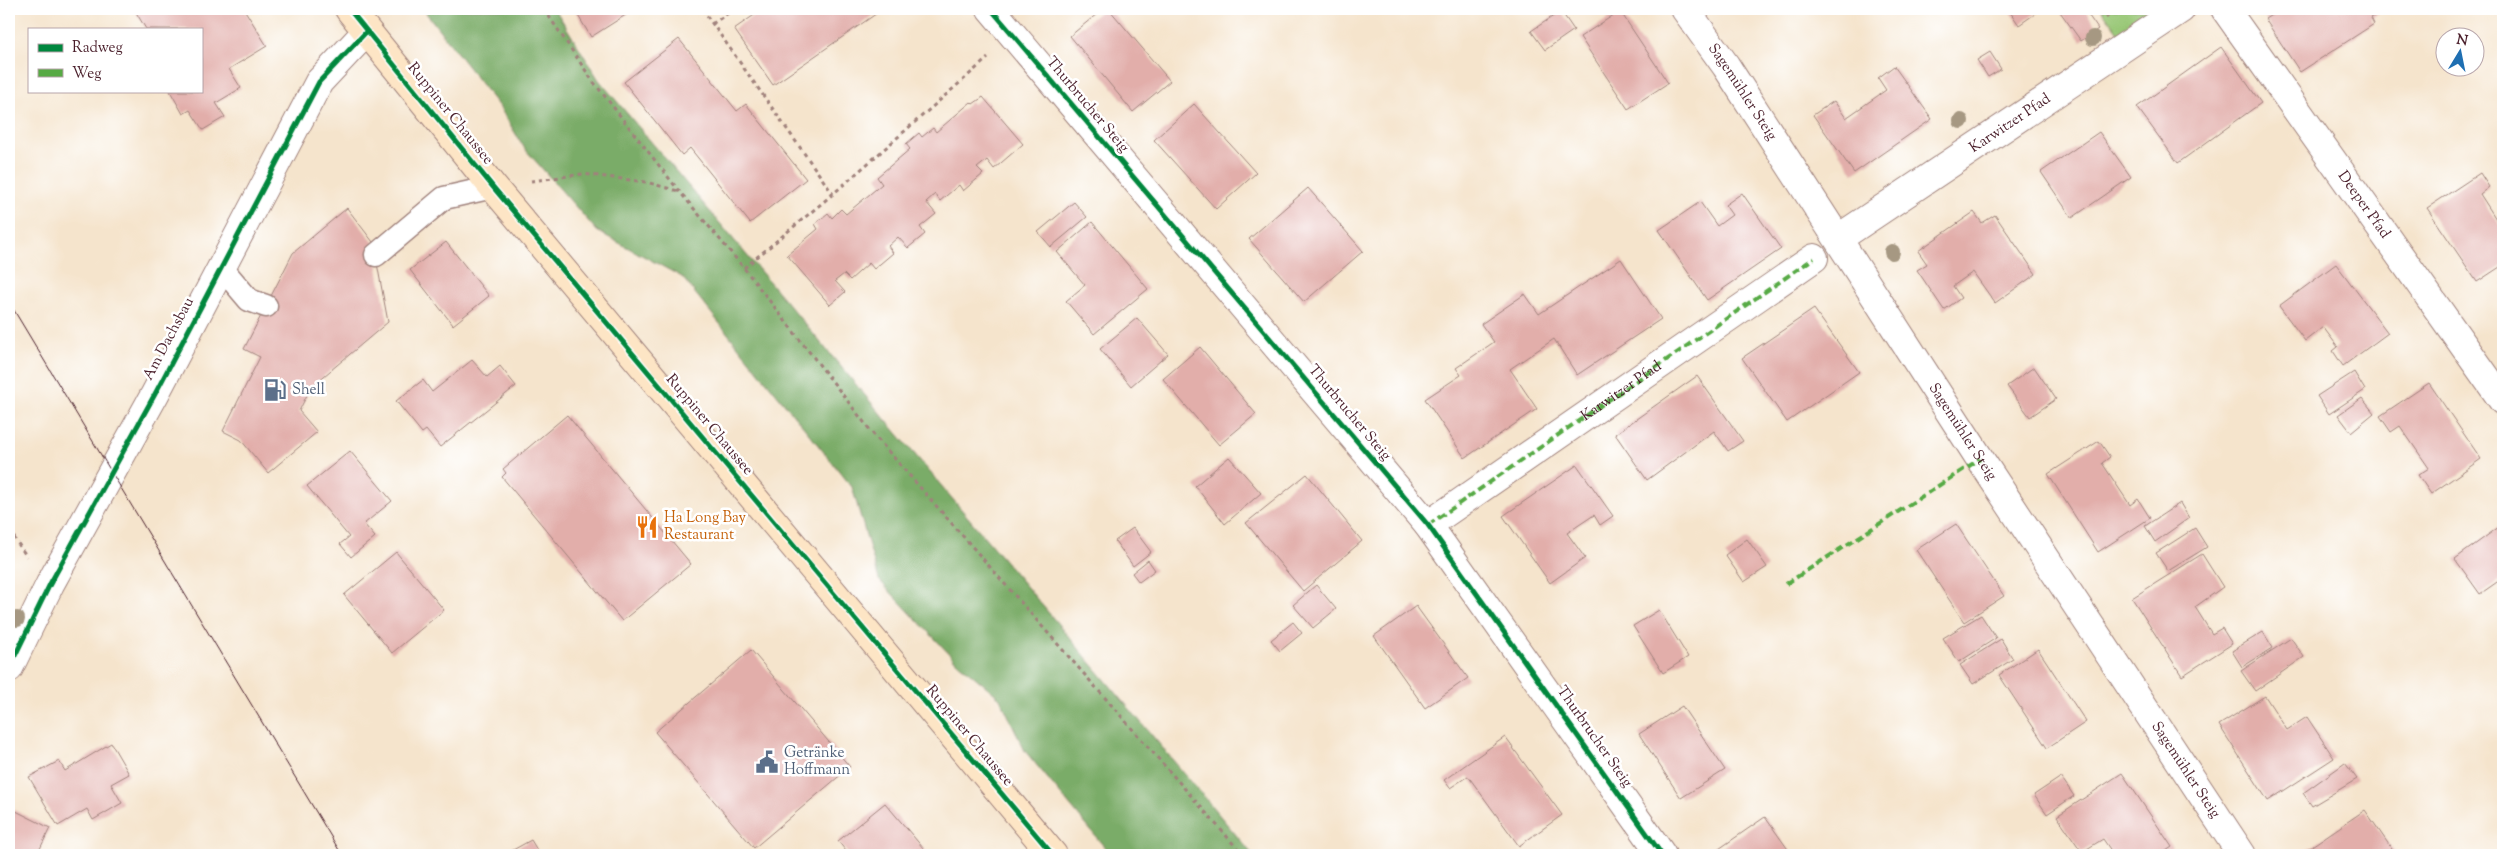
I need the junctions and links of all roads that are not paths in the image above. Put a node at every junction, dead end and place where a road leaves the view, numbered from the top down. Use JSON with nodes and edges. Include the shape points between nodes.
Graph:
{"nodes":[{"id":1,"x":349,"y":9,"type":"edge"},
{"id":2,"x":991,"y":9,"type":"edge"},
{"id":3,"x":1685,"y":9,"type":"edge"},
{"id":4,"x":2181,"y":9,"type":"edge"},
{"id":5,"x":2225,"y":9,"type":"edge"},
{"id":6,"x":366,"y":32,"type":"junction"},
{"id":7,"x":493,"y":187,"type":"junction"},
{"id":8,"x":1839,"y":238,"type":"junction"},
{"id":9,"x":376,"y":255,"type":"dead end"},
{"id":10,"x":1814,"y":258,"type":"joint"},
{"id":11,"x":221,"y":267,"type":"junction"},
{"id":12,"x":266,"y":306,"type":"dead end"},
{"id":13,"x":2503,"y":401,"type":"edge"},
{"id":14,"x":1428,"y":525,"type":"junction"},
{"id":15,"x":9,"y":668,"type":"edge"},
{"id":16,"x":1053,"y":855,"type":"edge"},
{"id":17,"x":1662,"y":855,"type":"edge"},
{"id":18,"x":2242,"y":855,"type":"edge"}],
"edges":[{"from":1,"to":6,"type":"main road","name":"Ruppiner Chaussee"},
{"from":2,"to":14,"type":"street","name":"Thurbrucher Steig"},
{"from":3,"to":8,"type":"street","name":"Sagemühler Steig"},
{"from":4,"to":8,"type":"street","name":"Karwitzer Pfad"},
{"from":5,"to":13,"type":"street","name":"Deeper Pfad"},
{"from":6,"to":7,"type":"main road","name":"Ruppiner Chaussee"},
{"from":6,"to":11,"type":"street","name":"Am Dachsbau","via":[[319,82]]},
{"from":7,"to":9,"type":"lane","via":[[444,198]]},
{"from":7,"to":16,"type":"main road","name":"Ruppiner Chaussee"},
{"from":8,"to":10,"type":"lane"},
{"from":8,"to":18,"type":"street","name":"Sagemühler Steig","via":[[1980,459]]},
{"from":10,"to":14,"type":"street","name":"Karwitzer Pfad"},
{"from":11,"to":12,"type":"lane","via":[[249,300]]},
{"from":11,"to":15,"type":"street","name":"Am Dachsbau","via":[[50,584]]},
{"from":14,"to":17,"type":"street","name":"Thurbrucher Steig"}]}
